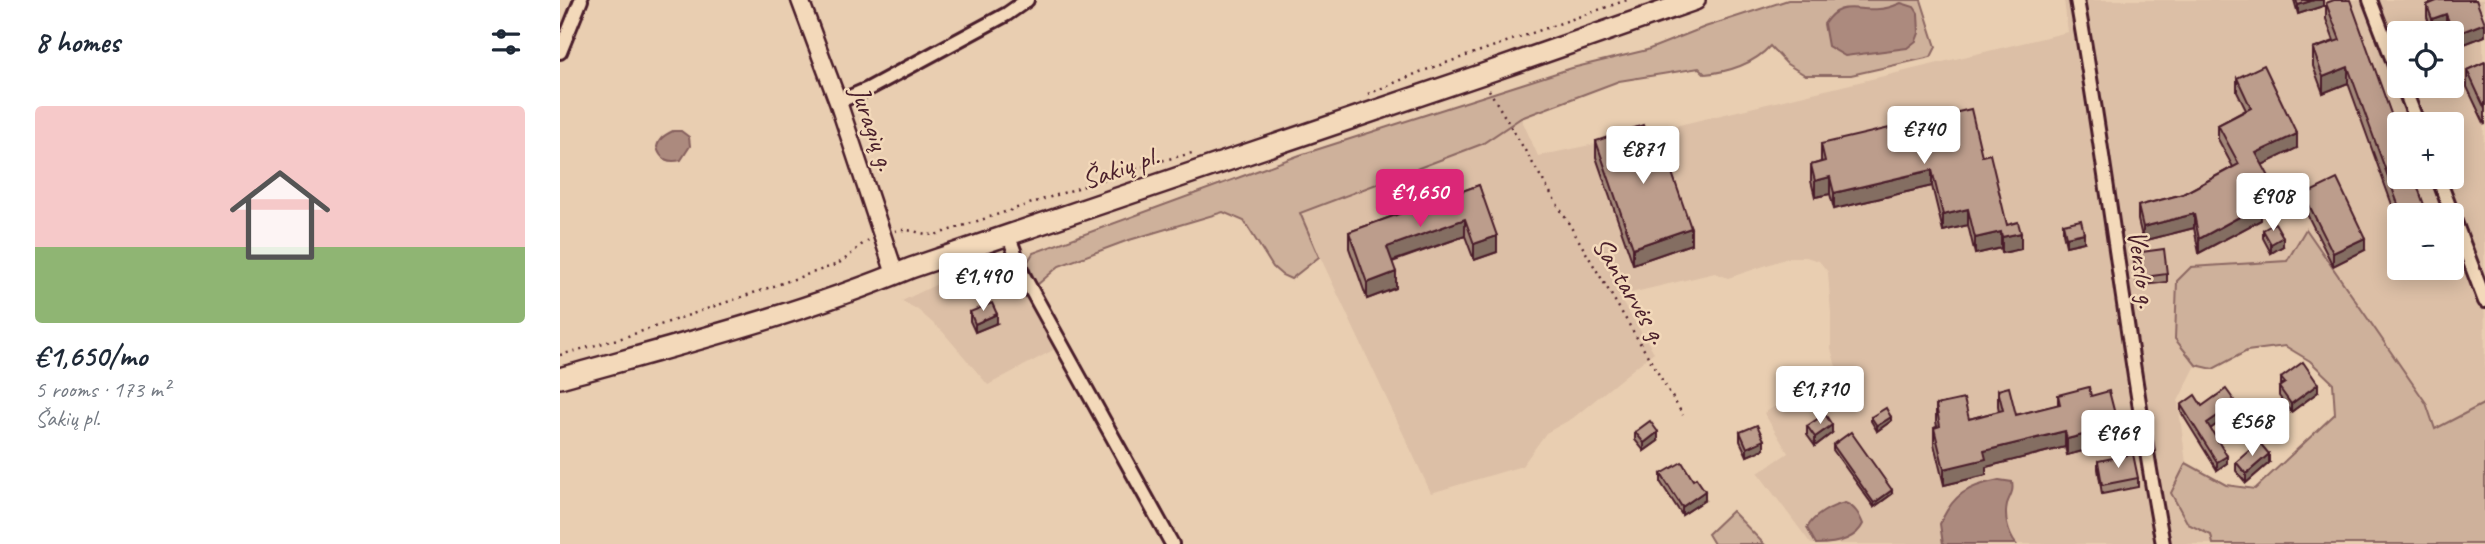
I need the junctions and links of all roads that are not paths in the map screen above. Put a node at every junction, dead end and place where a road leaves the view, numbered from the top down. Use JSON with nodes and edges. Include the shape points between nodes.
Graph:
{"nodes":[{"id":1,"x":581,"y":0,"type":"edge"},
{"id":2,"x":800,"y":0,"type":"edge"},
{"id":3,"x":1027,"y":0,"type":"edge"},
{"id":4,"x":1695,"y":0,"type":"edge"},
{"id":5,"x":2077,"y":0,"type":"edge"},
{"id":6,"x":2370,"y":0,"type":"edge"},
{"id":7,"x":2387,"y":45,"type":"edge"},
{"id":8,"x":560,"y":52,"type":"edge"},
{"id":9,"x":838,"y":102,"type":"junction"},
{"id":10,"x":2443,"y":189,"type":"edge"},
{"id":11,"x":1008,"y":234,"type":"junction"},
{"id":12,"x":895,"y":274,"type":"junction"},
{"id":13,"x":2485,"y":301,"type":"edge"},
{"id":14,"x":560,"y":378,"type":"edge"},
{"id":15,"x":1172,"y":544,"type":"edge"},
{"id":16,"x":2163,"y":544,"type":"edge"}],
"edges":[{"from":1,"to":8,"type":"street"},
{"from":2,"to":9,"type":"main road","name":"Juragių g."},
{"from":3,"to":9,"type":"street"},
{"from":4,"to":11,"type":"main road","name":"Šakių pl."},
{"from":5,"to":16,"type":"street","name":"Verslo g."},
{"from":6,"to":7,"type":"street"},
{"from":9,"to":12,"type":"main road","name":"Juragių g."},
{"from":10,"to":13,"type":"street"},
{"from":11,"to":12,"type":"main road","name":"Šakių pl."},
{"from":11,"to":15,"type":"street","via":[[1023,275]]},
{"from":12,"to":14,"type":"main road","name":"Šakių pl.","via":[[750,324]]}]}
